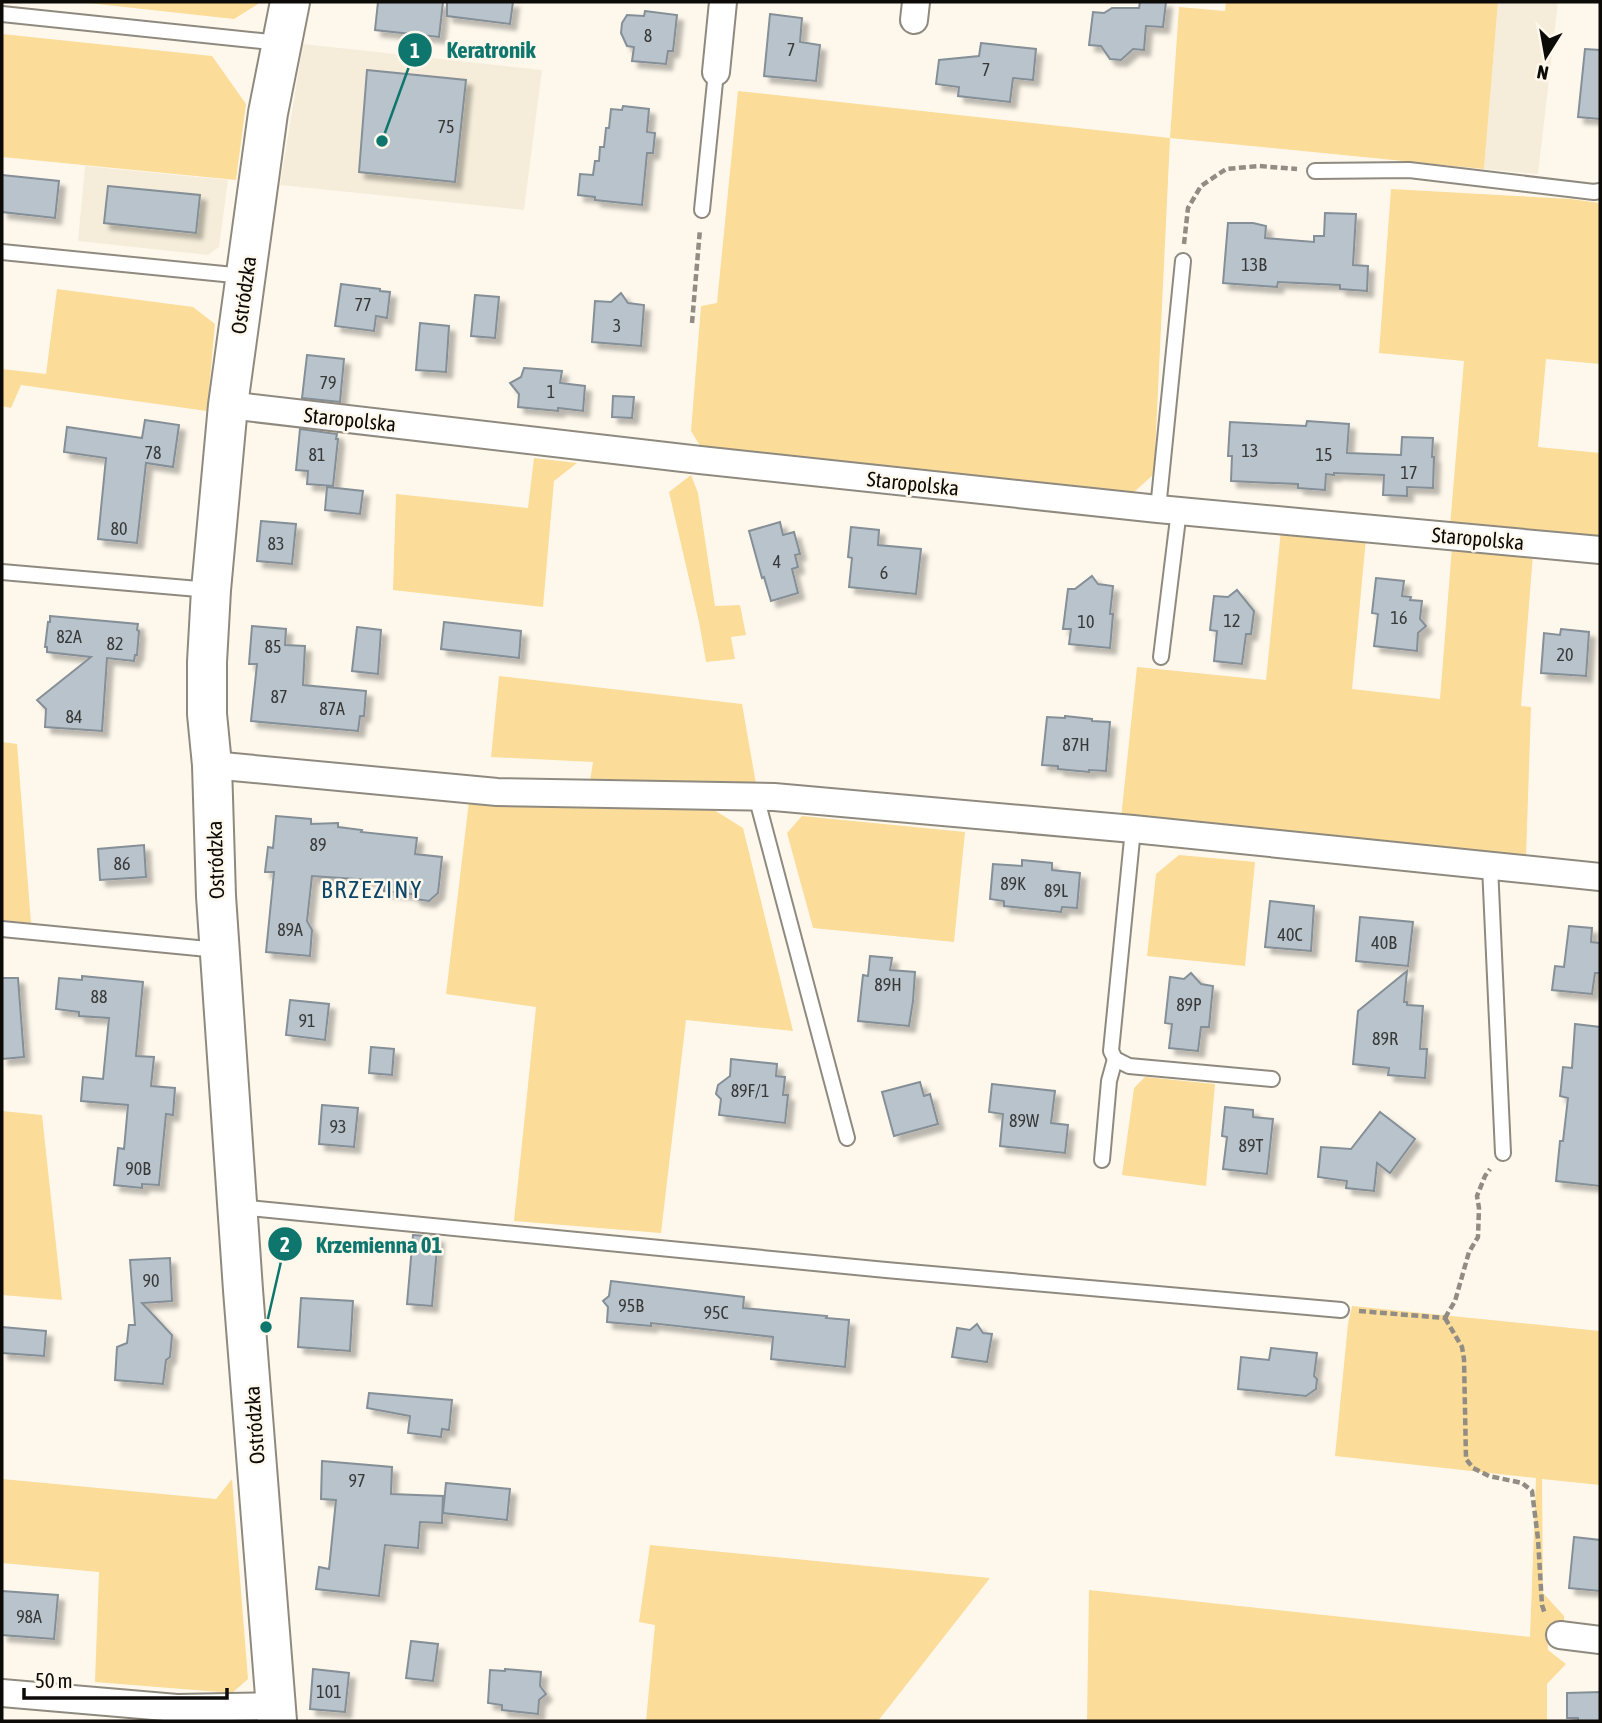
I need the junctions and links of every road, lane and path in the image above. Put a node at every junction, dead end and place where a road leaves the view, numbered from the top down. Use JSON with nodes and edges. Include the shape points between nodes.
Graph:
{"nodes":[{"id":1,"x":290,"y":2,"type":"edge"},
{"id":2,"x":723,"y":2,"type":"edge"},
{"id":3,"x":2,"y":14,"type":"edge"},
{"id":4,"x":282,"y":43,"type":"junction"},
{"id":5,"x":716,"y":72,"type":"joint"},
{"id":6,"x":1315,"y":171,"type":"joint"},
{"id":7,"x":1600,"y":191,"type":"edge"},
{"id":8,"x":702,"y":210,"type":"joint"},
{"id":9,"x":2,"y":252,"type":"edge"},
{"id":10,"x":1183,"y":261,"type":"joint"},
{"id":11,"x":245,"y":276,"type":"junction"},
{"id":12,"x":692,"y":323,"type":"dead end"},
{"id":13,"x":228,"y":405,"type":"junction"},
{"id":14,"x":1168,"y":510,"type":"junction"},
{"id":15,"x":1600,"y":550,"type":"edge"},
{"id":16,"x":2,"y":572,"type":"edge"},
{"id":17,"x":211,"y":590,"type":"junction"},
{"id":18,"x":1161,"y":657,"type":"dead end"},
{"id":19,"x":212,"y":765,"type":"junction"},
{"id":20,"x":756,"y":796,"type":"junction"},
{"id":21,"x":1133,"y":829,"type":"junction"},
{"id":22,"x":1490,"y":866,"type":"junction"},
{"id":23,"x":1600,"y":877,"type":"edge"},
{"id":24,"x":2,"y":929,"type":"edge"},
{"id":25,"x":219,"y":950,"type":"junction"},
{"id":26,"x":1115,"y":1059,"type":"junction"},
{"id":27,"x":1272,"y":1079,"type":"dead end"},
{"id":28,"x":847,"y":1138,"type":"dead end"},
{"id":29,"x":1503,"y":1153,"type":"joint"},
{"id":30,"x":1102,"y":1160,"type":"dead end"},
{"id":31,"x":237,"y":1207,"type":"junction"},
{"id":32,"x":1341,"y":1310,"type":"joint"},
{"id":33,"x":1445,"y":1318,"type":"junction"},
{"id":34,"x":1560,"y":1635,"type":"joint"},
{"id":35,"x":1600,"y":1640,"type":"edge"},
{"id":36,"x":2,"y":1693,"type":"edge"},
{"id":37,"x":276,"y":1714,"type":"edge"}],
"edges":[{"from":1,"to":4,"type":"street","name":"Ostródzka"},
{"from":2,"to":5,"type":"street"},
{"from":3,"to":4,"type":"lane"},
{"from":4,"to":11,"type":"street","name":"Ostródzka"},
{"from":5,"to":8,"type":"lane"},
{"from":6,"to":7,"type":"lane","via":[[1409,170]]},
{"from":6,"to":10,"type":"path","via":[[1259,166],[1226,169],[1200,186],[1188,208]]},
{"from":8,"to":12,"type":"path"},
{"from":9,"to":11,"type":"lane"},
{"from":10,"to":14,"type":"lane"},
{"from":11,"to":13,"type":"street","name":"Ostródzka"},
{"from":13,"to":14,"type":"street","name":"Staropolska"},
{"from":13,"to":17,"type":"street","name":"Ostródzka"},
{"from":14,"to":15,"type":"street","name":"Staropolska"},
{"from":14,"to":18,"type":"lane"},
{"from":16,"to":17,"type":"lane"},
{"from":17,"to":19,"type":"street","name":"Ostródzka","via":[[207,714]]},
{"from":19,"to":20,"type":"street","via":[[496,792]]},
{"from":19,"to":25,"type":"street","name":"Ostródzka"},
{"from":20,"to":21,"type":"street"},
{"from":20,"to":28,"type":"lane"},
{"from":21,"to":22,"type":"street"},
{"from":21,"to":26,"type":"lane","via":[[1111,1051]]},
{"from":22,"to":23,"type":"street"},
{"from":22,"to":29,"type":"lane"},
{"from":24,"to":25,"type":"lane"},
{"from":25,"to":31,"type":"street","name":"Ostródzka"},
{"from":26,"to":27,"type":"lane","via":[[1129,1066]]},
{"from":26,"to":30,"type":"lane"},
{"from":29,"to":33,"type":"path","via":[[1485,1175],[1477,1196],[1478,1237]]},
{"from":31,"to":32,"type":"lane"},
{"from":31,"to":37,"type":"street","name":"Ostródzka"},
{"from":32,"to":33,"type":"path"},
{"from":33,"to":34,"type":"path","via":[[1464,1359],[1466,1459],[1489,1476],[1522,1483],[1532,1491],[1542,1605]]},
{"from":34,"to":35,"type":"street"},
{"from":36,"to":37,"type":"street"}]}
